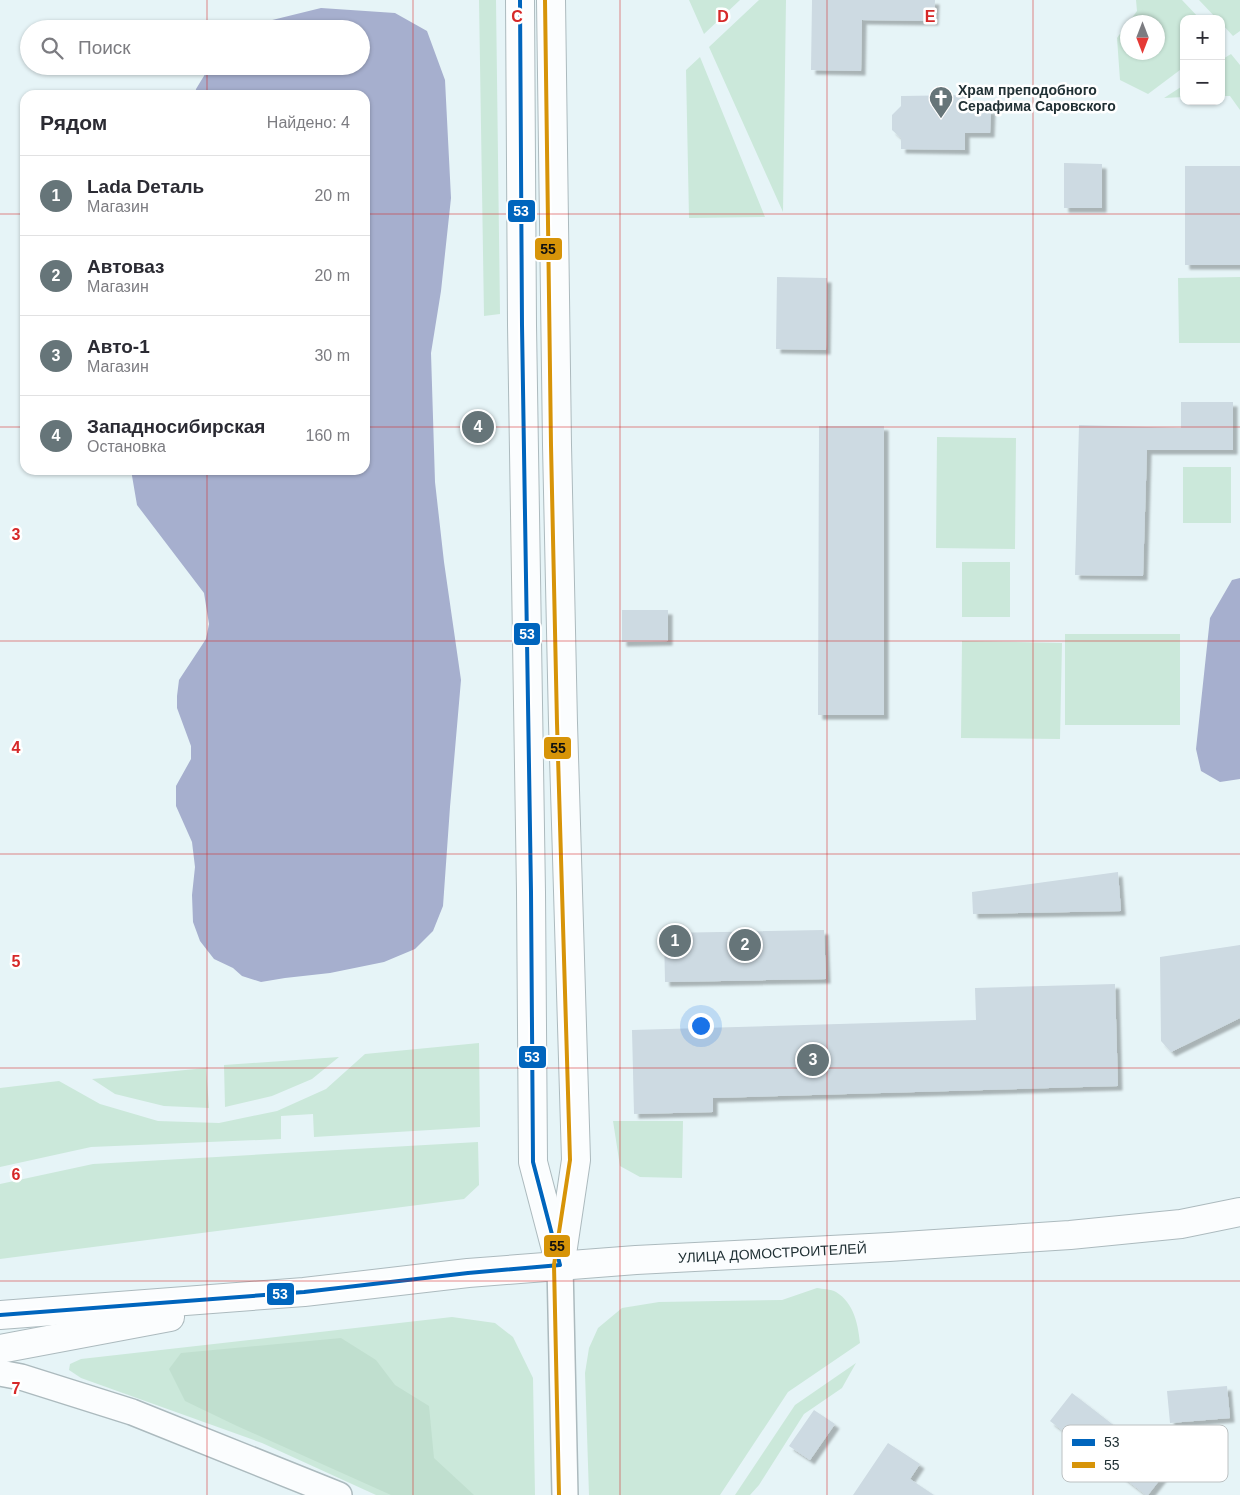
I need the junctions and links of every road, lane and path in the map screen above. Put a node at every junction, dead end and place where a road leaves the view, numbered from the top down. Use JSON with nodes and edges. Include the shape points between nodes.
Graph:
{"nodes":[{"id":1,"x":520,"y":0,"type":"edge"},
{"id":2,"x":551,"y":0,"type":"edge"},
{"id":3,"x":1240,"y":1212,"type":"edge"},
{"id":4,"x":560,"y":1265,"type":"junction"},
{"id":5,"x":304,"y":1292,"type":"junction"},
{"id":6,"x":0,"y":1315,"type":"edge"},
{"id":7,"x":0,"y":1349,"type":"edge"},
{"id":8,"x":0,"y":1373,"type":"edge"},
{"id":9,"x":339,"y":1495,"type":"edge"},
{"id":10,"x":565,"y":1495,"type":"edge"}],
"edges":[{"from":1,"to":4,"type":"main road","via":[[533,1162]]},
{"from":2,"to":4,"type":"main road","via":[[562,723],[576,1160]]},
{"from":3,"to":4,"type":"main road","name":"УЛИЦА ДОМОСТРОИТЕЛЕЙ","via":[[1181,1224],[1070,1235]]},
{"from":4,"to":5,"type":"main road","name":"УЛИЦА ДОМОСТРОИТЕЛЕЙ"},
{"from":4,"to":10,"type":"street"},
{"from":5,"to":6,"type":"main road","name":"УЛИЦА ДОМОСТРОИТЕЛЕЙ"},
{"from":5,"to":7,"type":"main road","name":"УЛИЦА ДОМОСТРОИТЕЛЕЙ"},
{"from":8,"to":9,"type":"street","via":[[21,1376],[132,1412]]}]}
